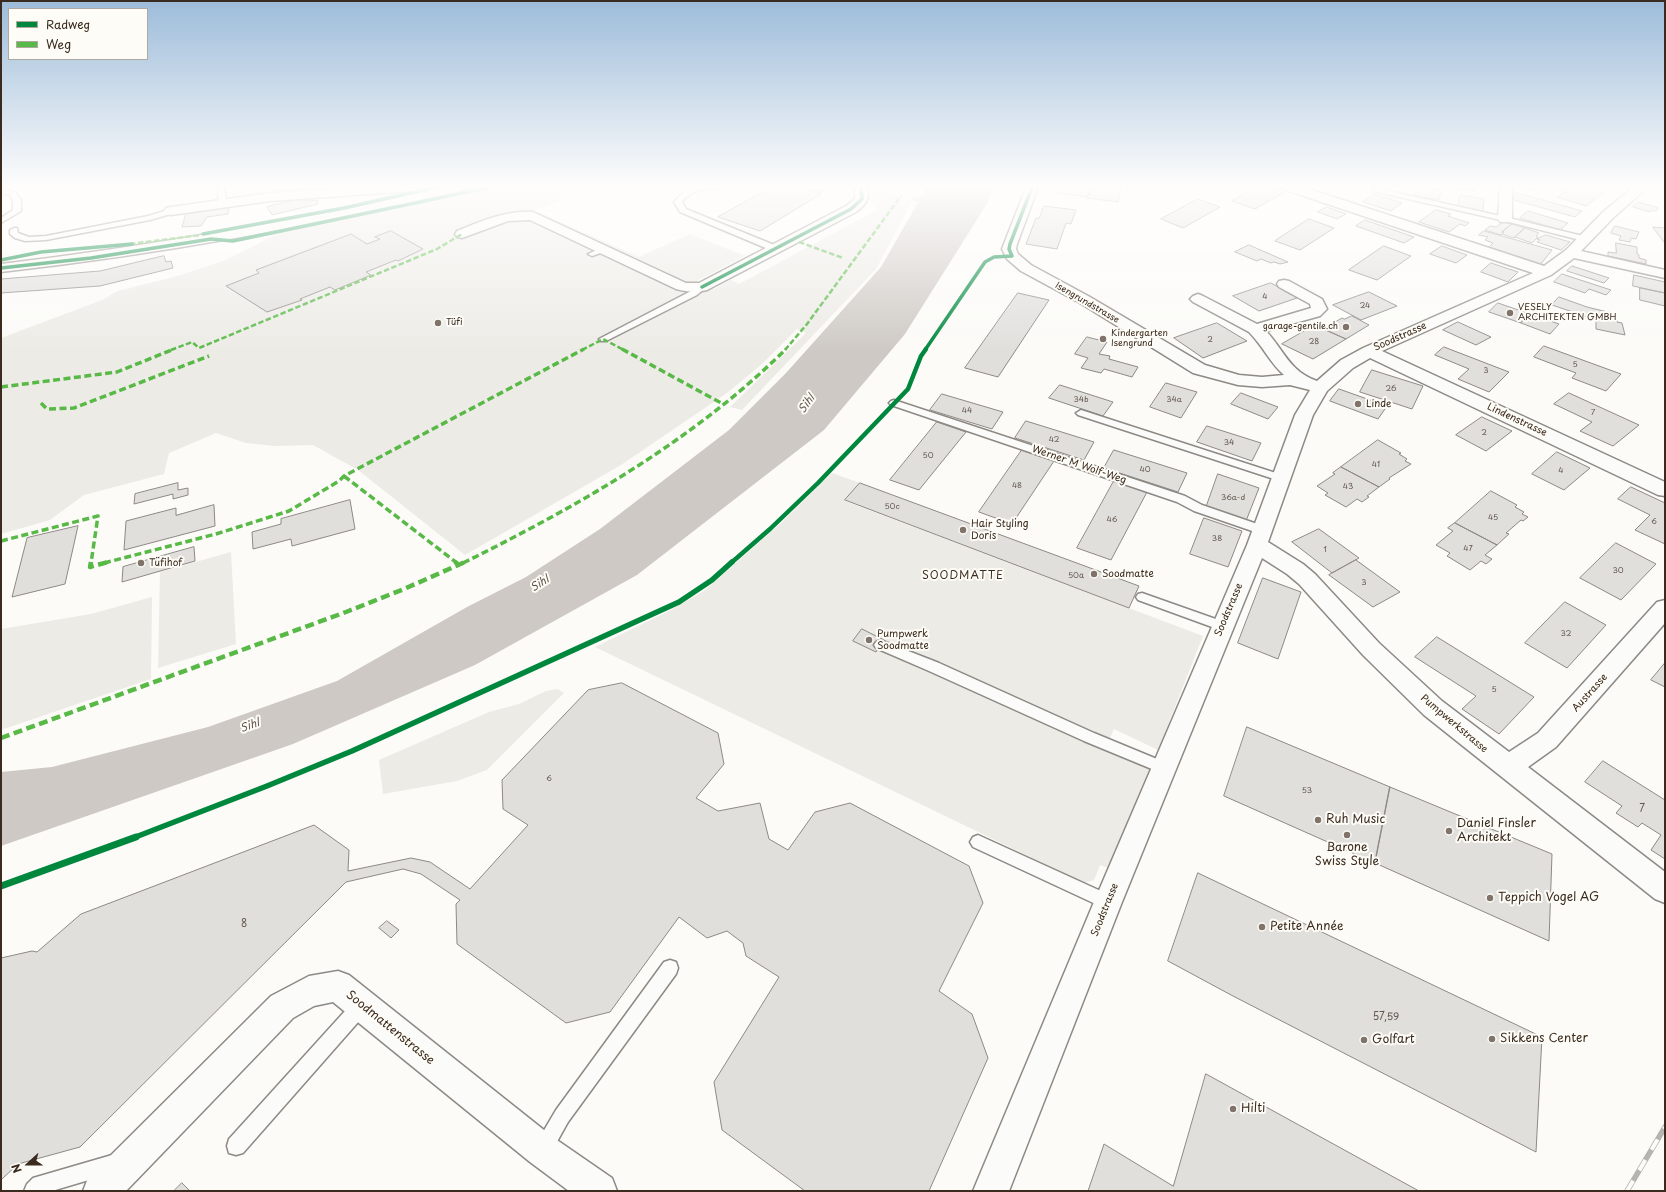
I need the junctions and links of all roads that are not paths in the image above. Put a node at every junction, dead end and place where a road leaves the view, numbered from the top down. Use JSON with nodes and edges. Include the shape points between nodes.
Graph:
{"nodes":[{"id":1,"x":203,"y":241,"type":"edge"},
{"id":2,"x":577,"y":241,"type":"edge"},
{"id":3,"x":755,"y":241,"type":"edge"},
{"id":4,"x":792,"y":241,"type":"edge"},
{"id":5,"x":1011,"y":241,"type":"edge"},
{"id":6,"x":1452,"y":241,"type":"edge"},
{"id":7,"x":1582,"y":241,"type":"edge"},
{"id":8,"x":776,"y":249,"type":"junction"},
{"id":9,"x":124,"y":251,"type":"junction"},
{"id":10,"x":1571,"y":253,"type":"junction"},
{"id":11,"x":1,"y":260,"type":"edge"},
{"id":12,"x":1,"y":268,"type":"edge"},
{"id":13,"x":1546,"y":272,"type":"junction"},
{"id":14,"x":1665,"y":274,"type":"edge"},
{"id":15,"x":1284,"y":284,"type":"dead end"},
{"id":16,"x":702,"y":287,"type":"junction"},
{"id":17,"x":1198,"y":299,"type":"dead end"},
{"id":18,"x":1255,"y":330,"type":"junction"},
{"id":19,"x":603,"y":339,"type":"dead end"},
{"id":20,"x":1369,"y":351,"type":"junction"},
{"id":21,"x":1303,"y":382,"type":"junction"},
{"id":22,"x":1320,"y":388,"type":"junction"},
{"id":23,"x":894,"y":403,"type":"dead end"},
{"id":24,"x":1081,"y":413,"type":"dead end"},
{"id":25,"x":1281,"y":478,"type":"junction"},
{"id":26,"x":1665,"y":490,"type":"edge"},
{"id":27,"x":1260,"y":537,"type":"junction"},
{"id":28,"x":1142,"y":597,"type":"dead end"},
{"id":29,"x":1665,"y":608,"type":"edge"},
{"id":30,"x":1223,"y":626,"type":"junction"},
{"id":31,"x":880,"y":646,"type":"dead end"},
{"id":32,"x":1507,"y":767,"type":"junction"},
{"id":33,"x":1164,"y":768,"type":"junction"},
{"id":34,"x":978,"y":842,"type":"dead end"},
{"id":35,"x":1665,"y":889,"type":"edge"},
{"id":36,"x":1108,"y":902,"type":"junction"},
{"id":37,"x":670,"y":968,"type":"dead end"},
{"id":38,"x":361,"y":1006,"type":"junction"},
{"id":39,"x":236,"y":1146,"type":"dead end"},
{"id":40,"x":542,"y":1150,"type":"junction"},
{"id":41,"x":133,"y":1158,"type":"junction"},
{"id":42,"x":34,"y":1191,"type":"edge"},
{"id":43,"x":101,"y":1191,"type":"edge"},
{"id":44,"x":599,"y":1191,"type":"edge"},
{"id":45,"x":991,"y":1191,"type":"edge"}],
"edges":[{"from":1,"to":9,"type":"street"},
{"from":2,"to":16,"type":"street","via":[[597,252],[681,286]]},
{"from":3,"to":8,"type":"lane"},
{"from":4,"to":8,"type":"street"},
{"from":5,"to":21,"type":"street","name":"Isengrundstrasse","via":[[1009,249],[1012,256],[1022,265],[1199,369],[1238,380]]},
{"from":6,"to":13,"type":"street"},
{"from":7,"to":10,"type":"street","name":"Soodstrasse"},
{"from":8,"to":16,"type":"street"},
{"from":9,"to":11,"type":"street"},
{"from":9,"to":12,"type":"street","via":[[84,259]]},
{"from":10,"to":13,"type":"street","name":"Soodstrasse"},
{"from":10,"to":14,"type":"street"},
{"from":13,"to":20,"type":"street","name":"Soodstrasse"},
{"from":15,"to":18,"type":"street","via":[[1317,302],[1319,309],[1314,313]]},
{"from":16,"to":19,"type":"lane"},
{"from":17,"to":18,"type":"street","name":"Isengrundstrasse"},
{"from":18,"to":21,"type":"street","name":"Isengrundstrasse","via":[[1281,364]]},
{"from":20,"to":22,"type":"street","name":"Soodstrasse","via":[[1347,364]]},
{"from":20,"to":26,"type":"street","name":"Lindenstrasse"},
{"from":21,"to":22,"type":"street","name":"Isengrundstrasse"},
{"from":22,"to":25,"type":"street","name":"Soodstrasse","via":[[1304,415]]},
{"from":23,"to":27,"type":"lane","name":"Werner M Wolf-Weg","via":[[1181,499]]},
{"from":24,"to":25,"type":"lane"},
{"from":25,"to":27,"type":"street","name":"Soodstrasse"},
{"from":27,"to":30,"type":"street","name":"Soodstrasse"},
{"from":27,"to":32,"type":"street","name":"Pumpwerkstrasse","via":[[1307,579],[1371,649],[1433,708]]},
{"from":28,"to":30,"type":"lane"},
{"from":29,"to":32,"type":"street","name":"Austrasse","via":[[1548,740]]},
{"from":30,"to":33,"type":"street","name":"Soodstrasse"},
{"from":31,"to":33,"type":"lane","via":[[934,667]]},
{"from":32,"to":35,"type":"street","name":"Pumpwerkstrasse"},
{"from":33,"to":36,"type":"street","name":"Soodstrasse"},
{"from":34,"to":36,"type":"lane"},
{"from":36,"to":45,"type":"street","name":"Soodstrasse"},
{"from":37,"to":40,"type":"lane","via":[[562,1116]]},
{"from":38,"to":39,"type":"lane"},
{"from":38,"to":40,"type":"street","name":"Soodmattenstrasse"},
{"from":38,"to":41,"type":"street","name":"Soodmattenstrasse","via":[[338,986],[308,991],[282,1007]]},
{"from":40,"to":44,"type":"street","name":"Soodmattenstrasse"},
{"from":41,"to":42,"type":"lane","via":[[40,1185]]},
{"from":41,"to":43,"type":"street","name":"Soodmattenstrasse"}]}
